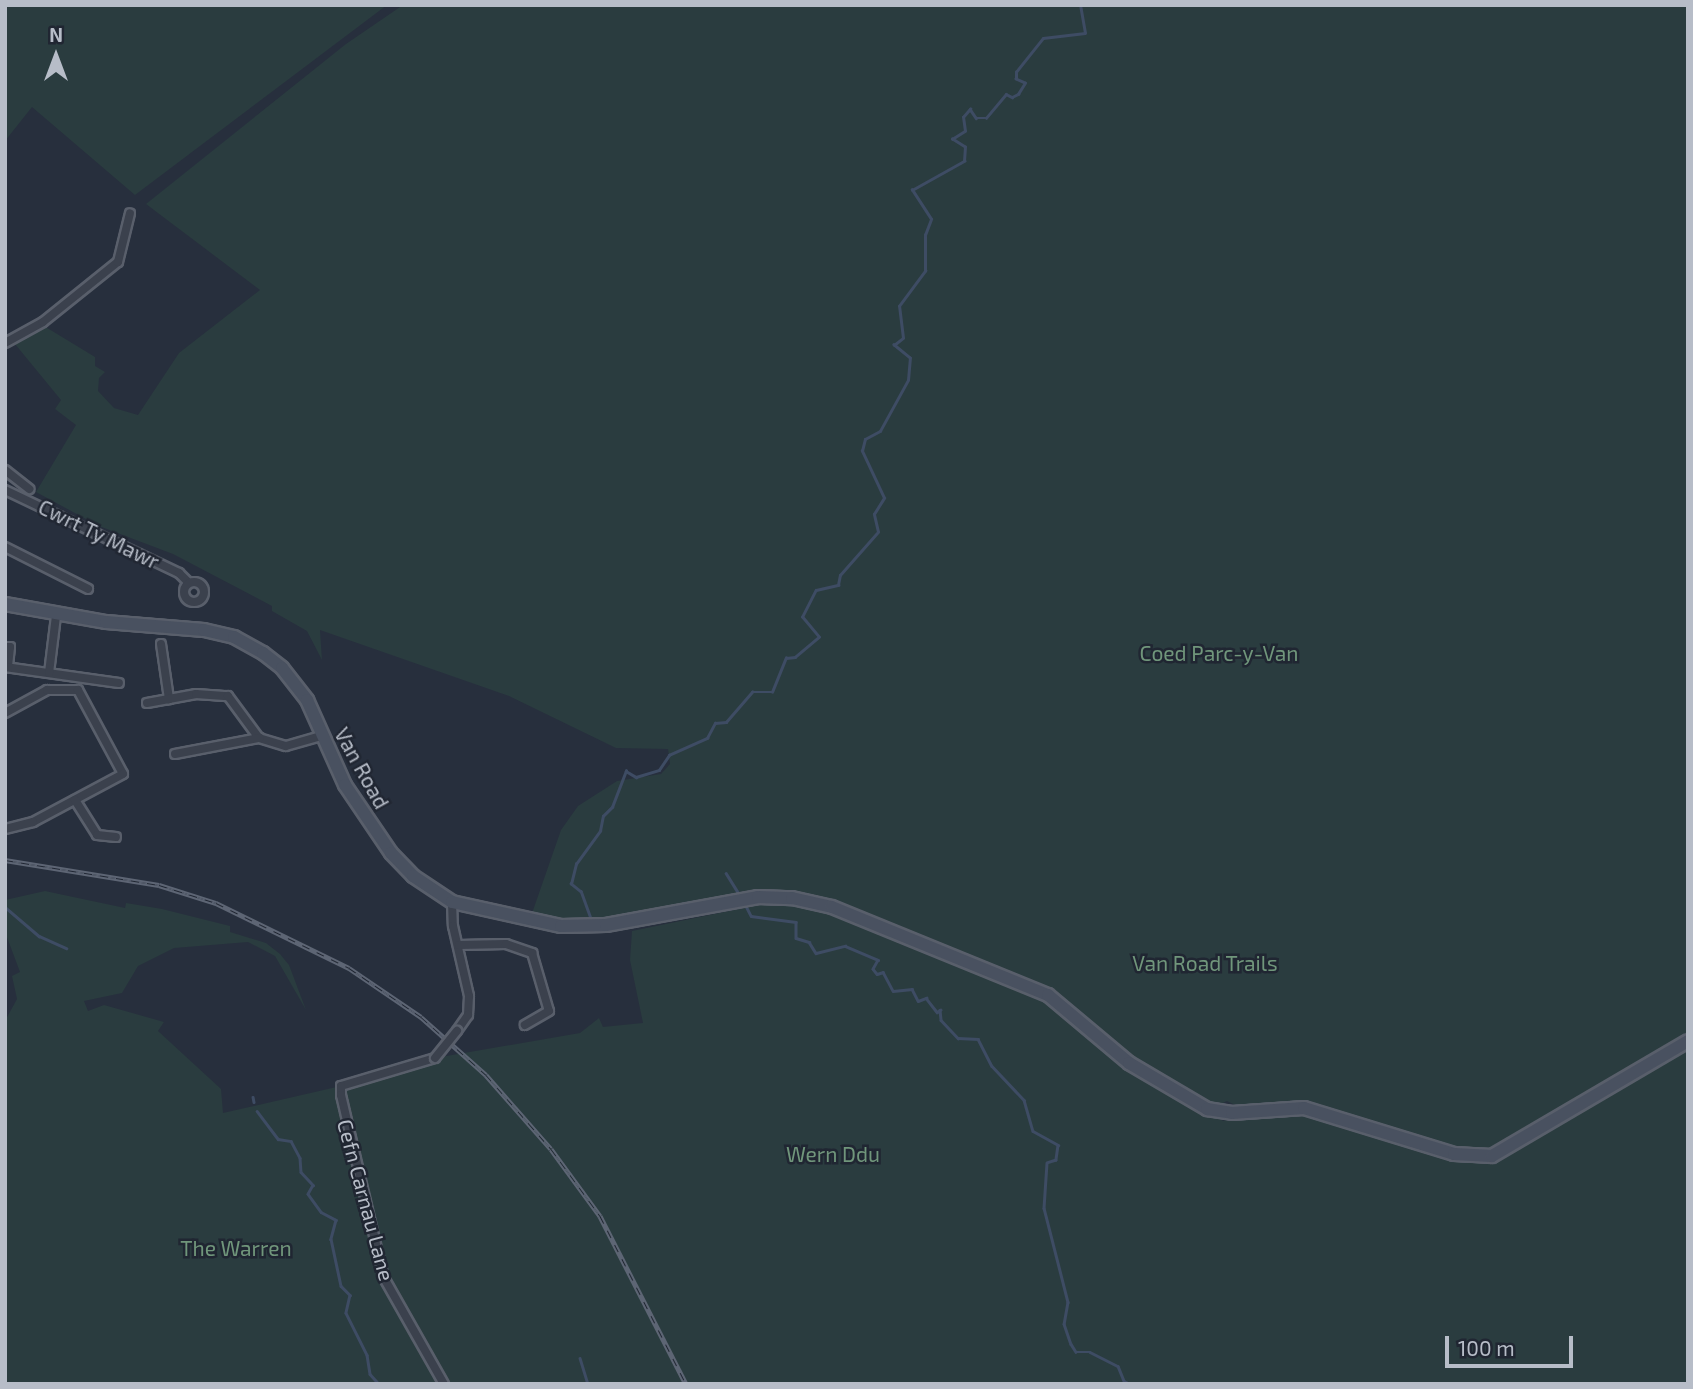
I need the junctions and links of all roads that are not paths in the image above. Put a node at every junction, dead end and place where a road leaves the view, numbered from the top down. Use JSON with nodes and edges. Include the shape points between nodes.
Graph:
{"nodes":[{"id":1,"x":130,"y":213,"type":"dead end"},
{"id":2,"x":5,"y":343,"type":"edge"},
{"id":3,"x":5,"y":470,"type":"edge"},
{"id":4,"x":29,"y":489,"type":"dead end"},
{"id":5,"x":5,"y":491,"type":"edge"},
{"id":6,"x":5,"y":547,"type":"edge"},
{"id":7,"x":189,"y":583,"type":"dead end"},
{"id":8,"x":88,"y":589,"type":"dead end"},
{"id":9,"x":5,"y":604,"type":"edge"},
{"id":10,"x":56,"y":616,"type":"junction"},
{"id":11,"x":160,"y":644,"type":"dead end"},
{"id":12,"x":5,"y":647,"type":"edge"},
{"id":13,"x":6,"y":667,"type":"edge"},
{"id":14,"x":48,"y":673,"type":"junction"},
{"id":15,"x":119,"y":683,"type":"dead end"},
{"id":16,"x":169,"y":699,"type":"junction"},
{"id":17,"x":146,"y":703,"type":"dead end"},
{"id":18,"x":5,"y":713,"type":"edge"},
{"id":19,"x":321,"y":736,"type":"junction"},
{"id":20,"x":258,"y":738,"type":"junction"},
{"id":21,"x":175,"y":754,"type":"dead end"},
{"id":22,"x":75,"y":800,"type":"junction"},
{"id":23,"x":5,"y":829,"type":"edge"},
{"id":24,"x":116,"y":837,"type":"dead end"},
{"id":25,"x":452,"y":902,"type":"junction"},
{"id":26,"x":459,"y":945,"type":"junction"},
{"id":27,"x":525,"y":1025,"type":"dead end"},
{"id":28,"x":1688,"y":1041,"type":"edge"},
{"id":29,"x":444,"y":1384,"type":"edge"}],
"edges":[{"from":1,"to":2,"type":"street","via":[[118,262],[43,322]]},
{"from":3,"to":4,"type":"street"},
{"from":5,"to":7,"type":"street","name":"Cwrt Ty Mawr","via":[[179,573]]},
{"from":6,"to":8,"type":"street"},
{"from":9,"to":10,"type":"street","name":"Van Road"},
{"from":10,"to":14,"type":"street"},
{"from":10,"to":19,"type":"street","name":"Van Road","via":[[205,630],[234,637],[282,668],[307,700]]},
{"from":11,"to":16,"type":"street"},
{"from":12,"to":13,"type":"street","via":[[10,647]]},
{"from":13,"to":14,"type":"street"},
{"from":14,"to":15,"type":"street"},
{"from":16,"to":17,"type":"street"},
{"from":16,"to":20,"type":"street","via":[[196,694],[228,696]]},
{"from":18,"to":22,"type":"street","via":[[47,690],[78,690],[123,774]]},
{"from":19,"to":20,"type":"street","via":[[286,746]]},
{"from":19,"to":25,"type":"street","name":"Van Road","via":[[345,785],[391,853],[413,876]]},
{"from":20,"to":21,"type":"street"},
{"from":22,"to":23,"type":"street","via":[[33,822]]},
{"from":22,"to":24,"type":"street","via":[[97,835]]},
{"from":25,"to":26,"type":"street"},
{"from":25,"to":28,"type":"street","name":"Van Road","via":[[561,926],[606,925],[775,897],[832,907],[1048,995],[1129,1063],[1195,1105],[1232,1113],[1304,1108],[1470,1157],[1503,1152]]},
{"from":26,"to":27,"type":"street","via":[[506,944],[532,953],[548,1011]]},
{"from":26,"to":29,"type":"street","name":"Cefn Carnau Lane","bridge":true,"via":[[468,1015],[435,1058],[341,1086],[352,1156],[384,1278]]}]}
